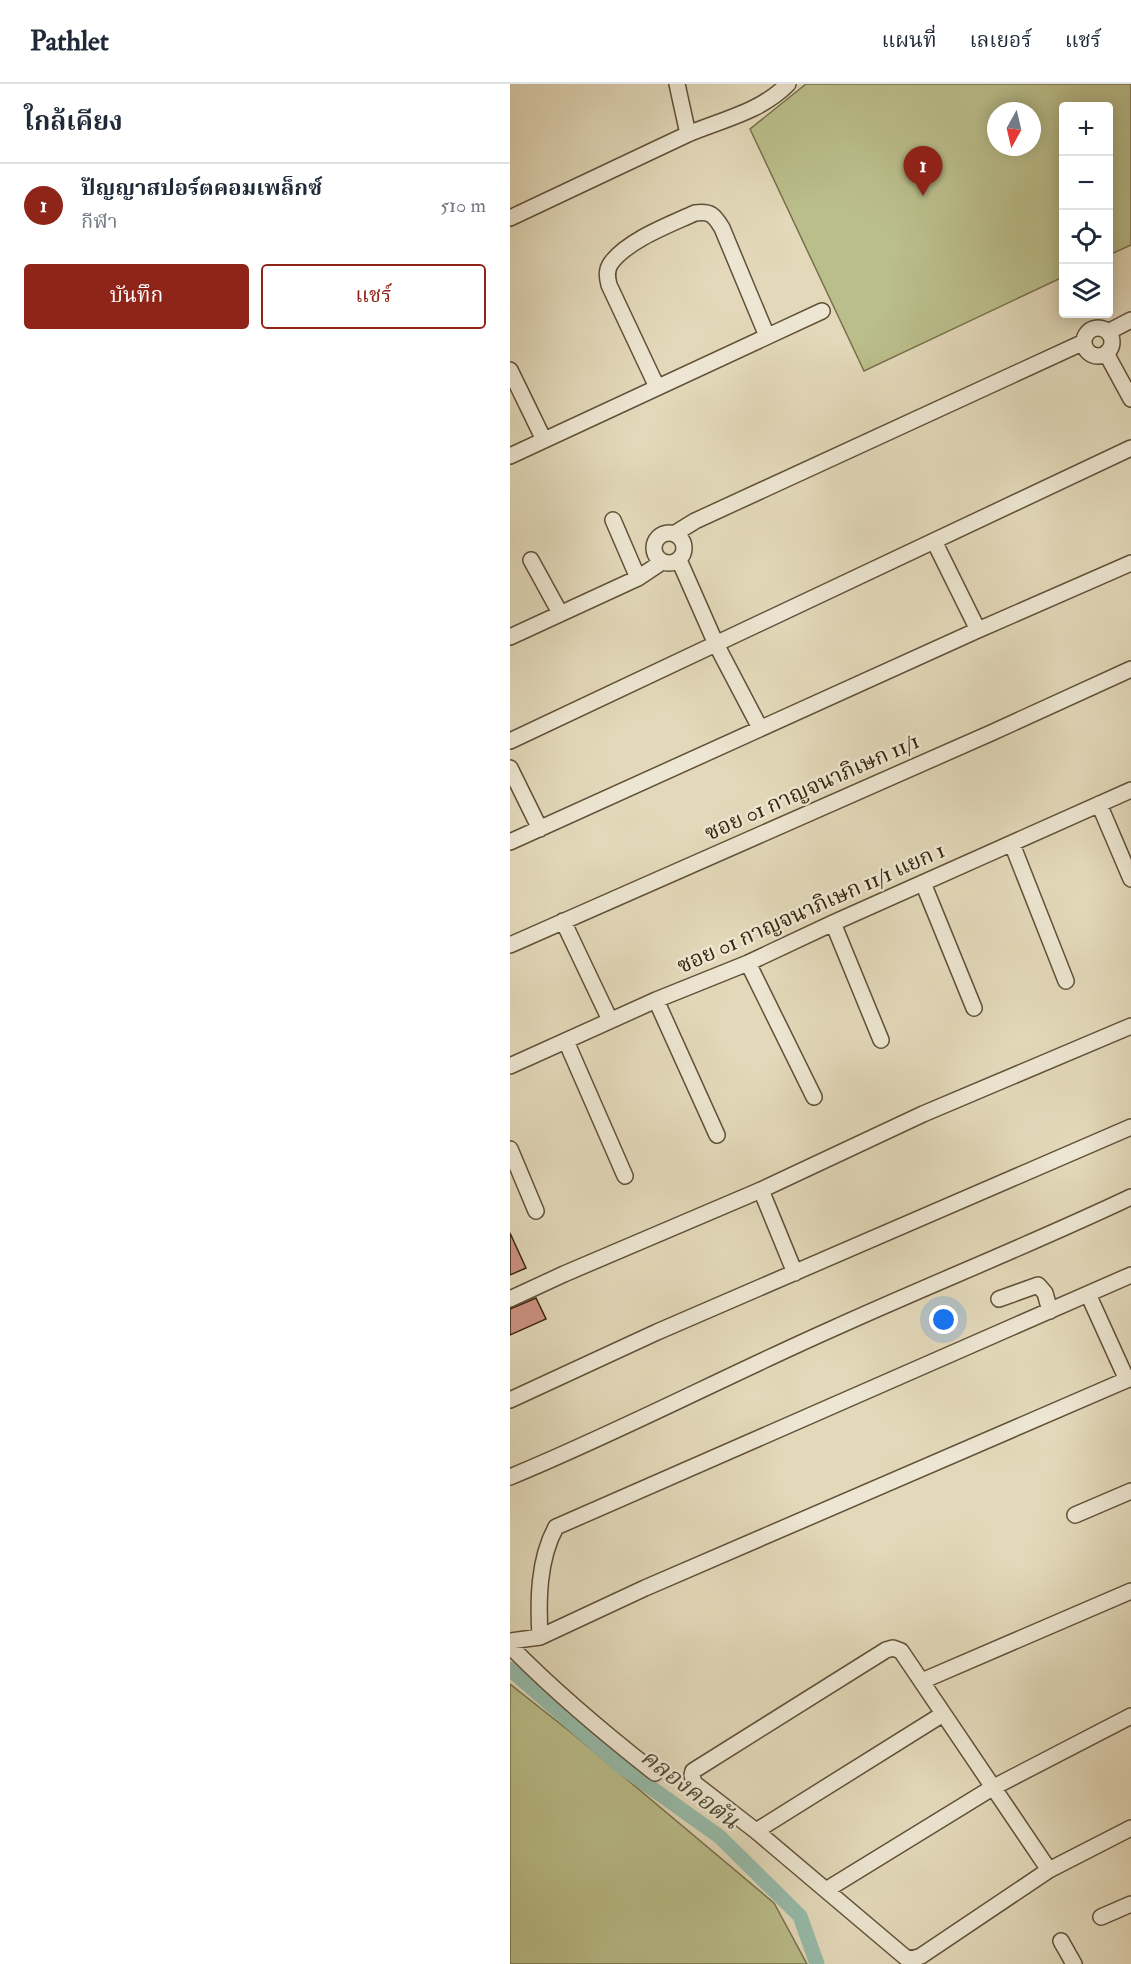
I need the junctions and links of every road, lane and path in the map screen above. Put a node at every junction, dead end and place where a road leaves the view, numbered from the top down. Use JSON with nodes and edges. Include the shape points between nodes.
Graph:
{"nodes":[{"id":1,"x":677,"y":84,"type":"edge"},
{"id":2,"x":788,"y":84,"type":"edge"},
{"id":3,"x":688,"y":134,"type":"junction"},
{"id":4,"x":510,"y":218,"type":"edge"},
{"id":5,"x":822,"y":311,"type":"dead end"},
{"id":6,"x":1131,"y":320,"type":"edge"},
{"id":7,"x":1108,"y":332,"type":"junction"},
{"id":8,"x":768,"y":336,"type":"junction"},
{"id":9,"x":1084,"y":342,"type":"junction"},
{"id":10,"x":1106,"y":354,"type":"junction"},
{"id":11,"x":510,"y":370,"type":"edge"},
{"id":12,"x":657,"y":387,"type":"junction"},
{"id":13,"x":1131,"y":399,"type":"edge"},
{"id":14,"x":544,"y":440,"type":"junction"},
{"id":15,"x":1131,"y":448,"type":"edge"},
{"id":16,"x":510,"y":456,"type":"edge"},
{"id":17,"x":613,"y":520,"type":"dead end"},
{"id":18,"x":674,"y":534,"type":"junction"},
{"id":19,"x":934,"y":541,"type":"junction"},
{"id":20,"x":531,"y":560,"type":"dead end"},
{"id":21,"x":679,"y":560,"type":"junction"},
{"id":22,"x":662,"y":562,"type":"junction"},
{"id":23,"x":1131,"y":563,"type":"edge"},
{"id":24,"x":638,"y":578,"type":"junction"},
{"id":25,"x":560,"y":613,"type":"junction"},
{"id":26,"x":978,"y":630,"type":"junction"},
{"id":27,"x":510,"y":637,"type":"edge"},
{"id":28,"x":716,"y":644,"type":"junction"},
{"id":29,"x":1131,"y":669,"type":"edge"},
{"id":30,"x":760,"y":728,"type":"junction"},
{"id":31,"x":510,"y":741,"type":"edge"},
{"id":32,"x":510,"y":768,"type":"edge"},
{"id":33,"x":1131,"y":790,"type":"edge"},
{"id":34,"x":1099,"y":804,"type":"junction"},
{"id":35,"x":540,"y":829,"type":"junction"},
{"id":36,"x":510,"y":842,"type":"edge"},
{"id":37,"x":1012,"y":844,"type":"junction"},
{"id":38,"x":1131,"y":879,"type":"edge"},
{"id":39,"x":923,"y":883,"type":"junction"},
{"id":40,"x":563,"y":921,"type":"junction"},
{"id":41,"x":833,"y":923,"type":"junction"},
{"id":42,"x":510,"y":945,"type":"edge"},
{"id":43,"x":748,"y":963,"type":"junction"},
{"id":44,"x":1066,"y":981,"type":"dead end"},
{"id":45,"x":656,"y":1000,"type":"junction"},
{"id":46,"x":974,"y":1008,"type":"dead end"},
{"id":47,"x":610,"y":1020,"type":"junction"},
{"id":48,"x":1131,"y":1026,"type":"edge"},
{"id":49,"x":881,"y":1040,"type":"dead end"},
{"id":50,"x":566,"y":1041,"type":"junction"},
{"id":51,"x":510,"y":1066,"type":"edge"},
{"id":52,"x":814,"y":1097,"type":"dead end"},
{"id":53,"x":1131,"y":1127,"type":"edge"},
{"id":54,"x":717,"y":1135,"type":"dead end"},
{"id":55,"x":510,"y":1149,"type":"edge"},
{"id":56,"x":625,"y":1176,"type":"dead end"},
{"id":57,"x":761,"y":1190,"type":"junction"},
{"id":58,"x":1131,"y":1197,"type":"edge"},
{"id":59,"x":536,"y":1211,"type":"dead end"},
{"id":60,"x":795,"y":1273,"type":"junction"},
{"id":61,"x":1131,"y":1275,"type":"edge"},
{"id":62,"x":1088,"y":1294,"type":"junction"},
{"id":63,"x":510,"y":1299,"type":"edge"},
{"id":64,"x":999,"y":1299,"type":"dead end"},
{"id":65,"x":1050,"y":1311,"type":"junction"},
{"id":66,"x":1129,"y":1379,"type":"edge"},
{"id":67,"x":510,"y":1400,"type":"edge"},
{"id":68,"x":510,"y":1477,"type":"edge"},
{"id":69,"x":1131,"y":1491,"type":"edge"},
{"id":70,"x":1075,"y":1515,"type":"dead end"},
{"id":71,"x":1131,"y":1591,"type":"edge"},
{"id":72,"x":540,"y":1637,"type":"junction"},
{"id":73,"x":510,"y":1641,"type":"edge"},
{"id":74,"x":510,"y":1646,"type":"edge"},
{"id":75,"x":922,"y":1681,"type":"junction"},
{"id":76,"x":943,"y":1714,"type":"junction"},
{"id":77,"x":1131,"y":1716,"type":"edge"},
{"id":78,"x":655,"y":1773,"type":"dead end"},
{"id":79,"x":992,"y":1788,"type":"junction"},
{"id":80,"x":1131,"y":1828,"type":"edge"},
{"id":81,"x":756,"y":1831,"type":"junction"},
{"id":82,"x":1049,"y":1870,"type":"junction"},
{"id":83,"x":826,"y":1890,"type":"junction"},
{"id":84,"x":1131,"y":1904,"type":"edge"},
{"id":85,"x":1101,"y":1917,"type":"dead end"},
{"id":86,"x":1061,"y":1941,"type":"dead end"},
{"id":87,"x":1074,"y":1964,"type":"edge"}],
"edges":[{"from":1,"to":3,"type":"street"},
{"from":2,"to":3,"type":"street","via":[[749,112]]},
{"from":3,"to":4,"type":"street"},
{"from":5,"to":8,"type":"street"},
{"from":6,"to":7,"type":"street"},
{"from":7,"to":9,"type":"street","via":[[1103,328],[1090,330]]},
{"from":7,"to":10,"type":"street","via":[[1112,343]]},
{"from":8,"to":12,"type":"street"},
{"from":8,"to":12,"type":"street","via":[[715,216],[695,213],[636,241],[610,264],[606,275]]},
{"from":9,"to":10,"type":"street","via":[[1094,356]]},
{"from":9,"to":18,"type":"street"},
{"from":10,"to":13,"type":"street"},
{"from":11,"to":14,"type":"street"},
{"from":12,"to":14,"type":"street"},
{"from":14,"to":16,"type":"street"},
{"from":15,"to":19,"type":"street"},
{"from":17,"to":24,"type":"street"},
{"from":18,"to":21,"type":"street","via":[[683,543]]},
{"from":18,"to":22,"type":"street","via":[[661,535],[653,546]]},
{"from":19,"to":26,"type":"street"},
{"from":19,"to":28,"type":"street"},
{"from":20,"to":25,"type":"street"},
{"from":21,"to":22,"type":"street"},
{"from":21,"to":28,"type":"street"},
{"from":22,"to":24,"type":"street"},
{"from":23,"to":26,"type":"street"},
{"from":24,"to":25,"type":"street"},
{"from":25,"to":27,"type":"street"},
{"from":26,"to":30,"type":"street"},
{"from":28,"to":30,"type":"street"},
{"from":28,"to":31,"type":"street"},
{"from":29,"to":40,"type":"street","name":"ซอย 01 กาญจนาภิเษก 11/1"},
{"from":30,"to":35,"type":"street"},
{"from":32,"to":35,"type":"street"},
{"from":33,"to":34,"type":"street","name":"ซอย 01 กาญจนาภิเษก 11/1 แยก 1"},
{"from":34,"to":37,"type":"street","name":"ซอย 01 กาญจนาภิเษก 11/1 แยก 1"},
{"from":34,"to":38,"type":"street"},
{"from":35,"to":36,"type":"street"},
{"from":37,"to":39,"type":"street","name":"ซอย 01 กาญจนาภิเษก 11/1 แยก 1"},
{"from":37,"to":44,"type":"street"},
{"from":39,"to":41,"type":"street","name":"ซอย 01 กาญจนาภิเษก 11/1 แยก 1"},
{"from":39,"to":46,"type":"street"},
{"from":40,"to":42,"type":"street","name":"ซอย 01 กาญจนาภิเษก 11/1"},
{"from":40,"to":47,"type":"street"},
{"from":41,"to":43,"type":"street","name":"ซอย 01 กาญจนาภิเษก 11/1 แยก 1"},
{"from":41,"to":49,"type":"street"},
{"from":43,"to":45,"type":"street","name":"ซอย 01 กาญจนาภิเษก 11/1 แยก 1"},
{"from":43,"to":52,"type":"street"},
{"from":45,"to":47,"type":"street","name":"ซอย 01 กาญจนาภิเษก 11/1 แยก 1"},
{"from":45,"to":54,"type":"street"},
{"from":47,"to":50,"type":"street","name":"ซอย 01 กาญจนาภิเษก 11/1 แยก 1"},
{"from":48,"to":57,"type":"street","via":[[923,1114]]},
{"from":50,"to":51,"type":"street","name":"ซอย 01 กาญจนาภิเษก 11/1 แยก 1"},
{"from":50,"to":56,"type":"street"},
{"from":53,"to":60,"type":"street"},
{"from":55,"to":59,"type":"street"},
{"from":57,"to":60,"type":"street"},
{"from":57,"to":63,"type":"street"},
{"from":58,"to":68,"type":"street"},
{"from":60,"to":67,"type":"street"},
{"from":61,"to":62,"type":"street"},
{"from":62,"to":65,"type":"street"},
{"from":62,"to":66,"type":"street"},
{"from":64,"to":65,"type":"street","via":[[1038,1285],[1045,1293]]},
{"from":65,"to":72,"type":"street","via":[[556,1527],[546,1553],[538,1603]]},
{"from":66,"to":72,"type":"street"},
{"from":69,"to":70,"type":"street"},
{"from":71,"to":75,"type":"street"},
{"from":72,"to":73,"type":"street"},
{"from":74,"to":78,"type":"street","via":[[571,1704]]},
{"from":75,"to":76,"type":"street"},
{"from":75,"to":81,"type":"street","via":[[901,1651],[886,1650],[693,1771],[694,1783]]},
{"from":76,"to":79,"type":"street"},
{"from":76,"to":81,"type":"street"},
{"from":77,"to":79,"type":"street"},
{"from":79,"to":82,"type":"street"},
{"from":79,"to":83,"type":"street"},
{"from":80,"to":82,"type":"street"},
{"from":81,"to":83,"type":"street"},
{"from":82,"to":83,"type":"street","via":[[912,1959]]},
{"from":84,"to":85,"type":"street"},
{"from":86,"to":87,"type":"street"}]}
